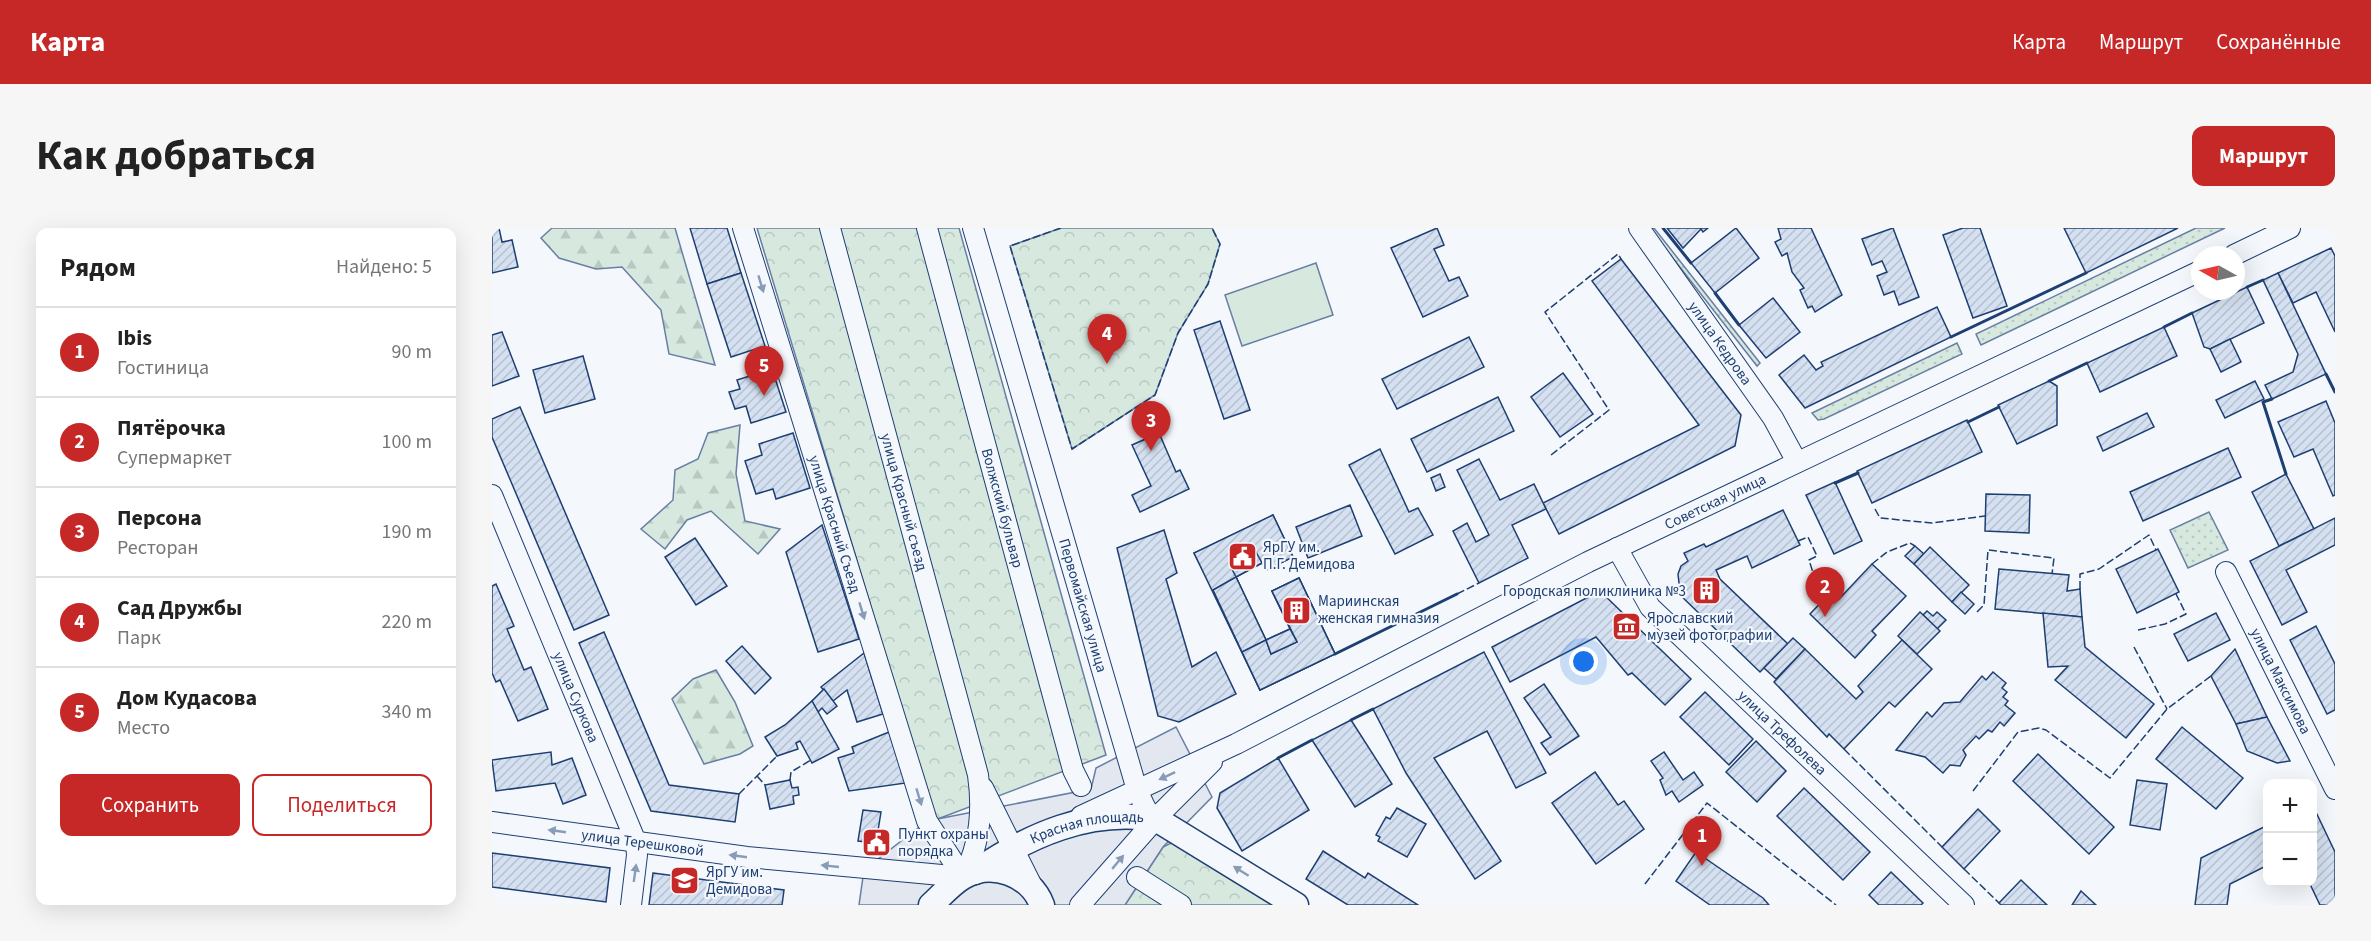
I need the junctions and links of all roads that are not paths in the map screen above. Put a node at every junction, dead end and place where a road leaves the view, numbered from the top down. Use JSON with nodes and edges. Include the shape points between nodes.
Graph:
{"nodes":[{"id":1,"x":743,"y":228,"type":"edge"},
{"id":2,"x":830,"y":228,"type":"edge"},
{"id":3,"x":927,"y":228,"type":"edge"},
{"id":4,"x":973,"y":228,"type":"edge"},
{"id":5,"x":1639,"y":228,"type":"edge"},
{"id":6,"x":2290,"y":228,"type":"edge"},
{"id":7,"x":2245,"y":250,"type":"edge"},
{"id":8,"x":2191,"y":275,"type":"edge"},
{"id":9,"x":1797,"y":462,"type":"junction"},
{"id":10,"x":492,"y":495,"type":"edge"},
{"id":11,"x":1617,"y":548,"type":"junction"},
{"id":12,"x":2226,"y":572,"type":"dead end"},
{"id":13,"x":1236,"y":744,"type":"junction"},
{"id":14,"x":978,"y":775,"type":"junction"},
{"id":15,"x":1081,"y":786,"type":"dead end"},
{"id":16,"x":2335,"y":789,"type":"edge"},
{"id":17,"x":1137,"y":790,"type":"junction"},
{"id":18,"x":1156,"y":819,"type":"junction"},
{"id":19,"x":492,"y":822,"type":"edge"},
{"id":20,"x":1063,"y":825,"type":"junction"},
{"id":21,"x":636,"y":842,"type":"junction"},
{"id":22,"x":1012,"y":848,"type":"junction"},
{"id":23,"x":864,"y":870,"type":"joint"},
{"id":24,"x":1137,"y":877,"type":"dead end"},
{"id":25,"x":957,"y":886,"type":"edge"},
{"id":26,"x":1038,"y":899,"type":"edge"},
{"id":27,"x":1958,"y":903,"type":"edge"},
{"id":28,"x":631,"y":905,"type":"edge"},
{"id":29,"x":931,"y":905,"type":"edge"},
{"id":30,"x":1080,"y":905,"type":"edge"},
{"id":31,"x":1181,"y":905,"type":"edge"},
{"id":32,"x":1296,"y":905,"type":"edge"}],
"edges":[{"from":1,"to":25,"type":"street","name":"улица Красный Съезд","one_way":true,"via":[[927,821]]},
{"from":2,"to":14,"type":"street","name":"улица Красный съезд"},
{"from":3,"to":15,"type":"street","name":"Волжский бульвар","via":[[1073,771]]},
{"from":4,"to":17,"type":"street","name":"Первомайская улица"},
{"from":5,"to":9,"type":"street","name":"улица Кедрова","via":[[1773,418]]},
{"from":6,"to":7,"type":"street"},
{"from":8,"to":9,"type":"street","name":"Советская улица"},
{"from":9,"to":11,"type":"street","name":"Советская улица"},
{"from":10,"to":21,"type":"street","name":"улица Суркова"},
{"from":11,"to":13,"type":"street","name":"Советская улица"},
{"from":11,"to":27,"type":"street","name":"улица Трефолева","via":[[1650,607]]},
{"from":12,"to":16,"type":"street","name":"улица Максимова"},
{"from":13,"to":17,"type":"street","name":"Советская улица","one_way":true},
{"from":13,"to":18,"type":"street","name":"Советская улица","via":[[1196,776]]},
{"from":14,"to":22,"type":"street","name":"Красная площадь"},
{"from":14,"to":25,"type":"street","name":"Красная площадь","via":[[980,823],[974,852]]},
{"from":17,"to":18,"type":"street","name":"Первомайская улица"},
{"from":17,"to":20,"type":"street","name":"Советская улица"},
{"from":18,"to":20,"type":"main road","name":"Красная площадь","via":[[1130,816]]},
{"from":30,"to":18,"type":"street","name":"Красная площадь","one_way":true},
{"from":32,"to":18,"type":"main road","name":"Первомайская улица","one_way":true},
{"from":21,"to":19,"type":"street","name":"улица Терешковой","one_way":true},
{"from":20,"to":22,"type":"main road","name":"Красная площадь"},
{"from":23,"to":21,"type":"street","name":"улица Терешковой","one_way":true},
{"from":28,"to":21,"type":"street","name":"улица Суркова","one_way":true},
{"from":22,"to":25,"type":"main road","name":"Красная площадь"},
{"from":22,"to":26,"type":"street","name":"Красная площадь"},
{"from":23,"to":25,"type":"street","name":"Красная площадь"},
{"from":24,"to":31,"type":"street"},
{"from":25,"to":26,"type":"main road","name":"Красная площадь","via":[[992,870],[1008,872],[1023,880]]},
{"from":25,"to":29,"type":"main road","name":"Красная площадь"}]}
